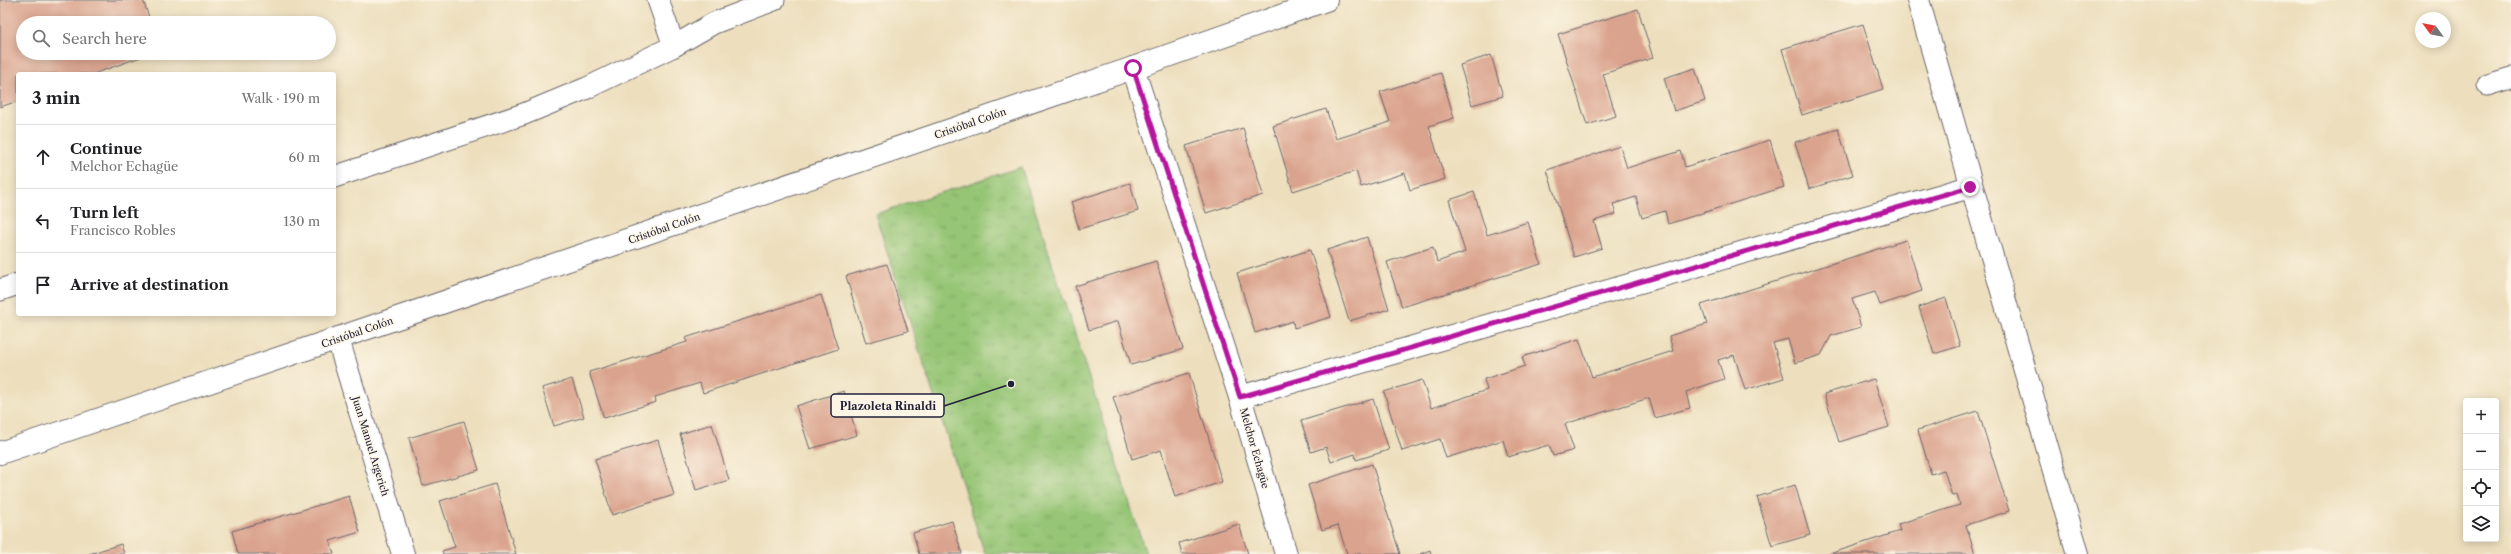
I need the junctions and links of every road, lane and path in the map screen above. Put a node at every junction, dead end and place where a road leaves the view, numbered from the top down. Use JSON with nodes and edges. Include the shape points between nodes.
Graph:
{"nodes":[{"id":1,"x":658,"y":0,"type":"edge"},
{"id":2,"x":774,"y":0,"type":"edge"},
{"id":3,"x":1326,"y":0,"type":"edge"},
{"id":4,"x":1918,"y":0,"type":"edge"},
{"id":5,"x":674,"y":46,"type":"junction"},
{"id":6,"x":1133,"y":68,"type":"junction"},
{"id":7,"x":2511,"y":78,"type":"edge"},
{"id":8,"x":2488,"y":85,"type":"dead end"},
{"id":9,"x":336,"y":176,"type":"edge"},
{"id":10,"x":1970,"y":187,"type":"junction"},
{"id":11,"x":16,"y":285,"type":"edge"},
{"id":12,"x":0,"y":290,"type":"edge"},
{"id":13,"x":338,"y":339,"type":"junction"},
{"id":14,"x":1240,"y":397,"type":"junction"},
{"id":15,"x":0,"y":453,"type":"edge"},
{"id":16,"x":403,"y":554,"type":"edge"},
{"id":17,"x":1286,"y":554,"type":"edge"},
{"id":18,"x":2078,"y":554,"type":"edge"}],
"edges":[{"from":1,"to":5,"type":"lane"},
{"from":2,"to":5,"type":"lane","via":[[714,23]]},
{"from":3,"to":6,"type":"street","name":"Cristóbal Colón"},
{"from":4,"to":10,"type":"street"},
{"from":5,"to":9,"type":"lane","via":[[587,88],[524,114]]},
{"from":6,"to":13,"type":"street","name":"Cristóbal Colón"},
{"from":6,"to":14,"type":"street","name":"Melchor Echagüe"},
{"from":7,"to":8,"type":"lane"},
{"from":10,"to":14,"type":"street"},
{"from":10,"to":18,"type":"street"},
{"from":11,"to":12,"type":"lane"},
{"from":13,"to":15,"type":"street","name":"Cristóbal Colón"},
{"from":13,"to":16,"type":"street","name":"Juan Manuel Argerich"},
{"from":14,"to":17,"type":"street","name":"Melchor Echagüe"}]}
